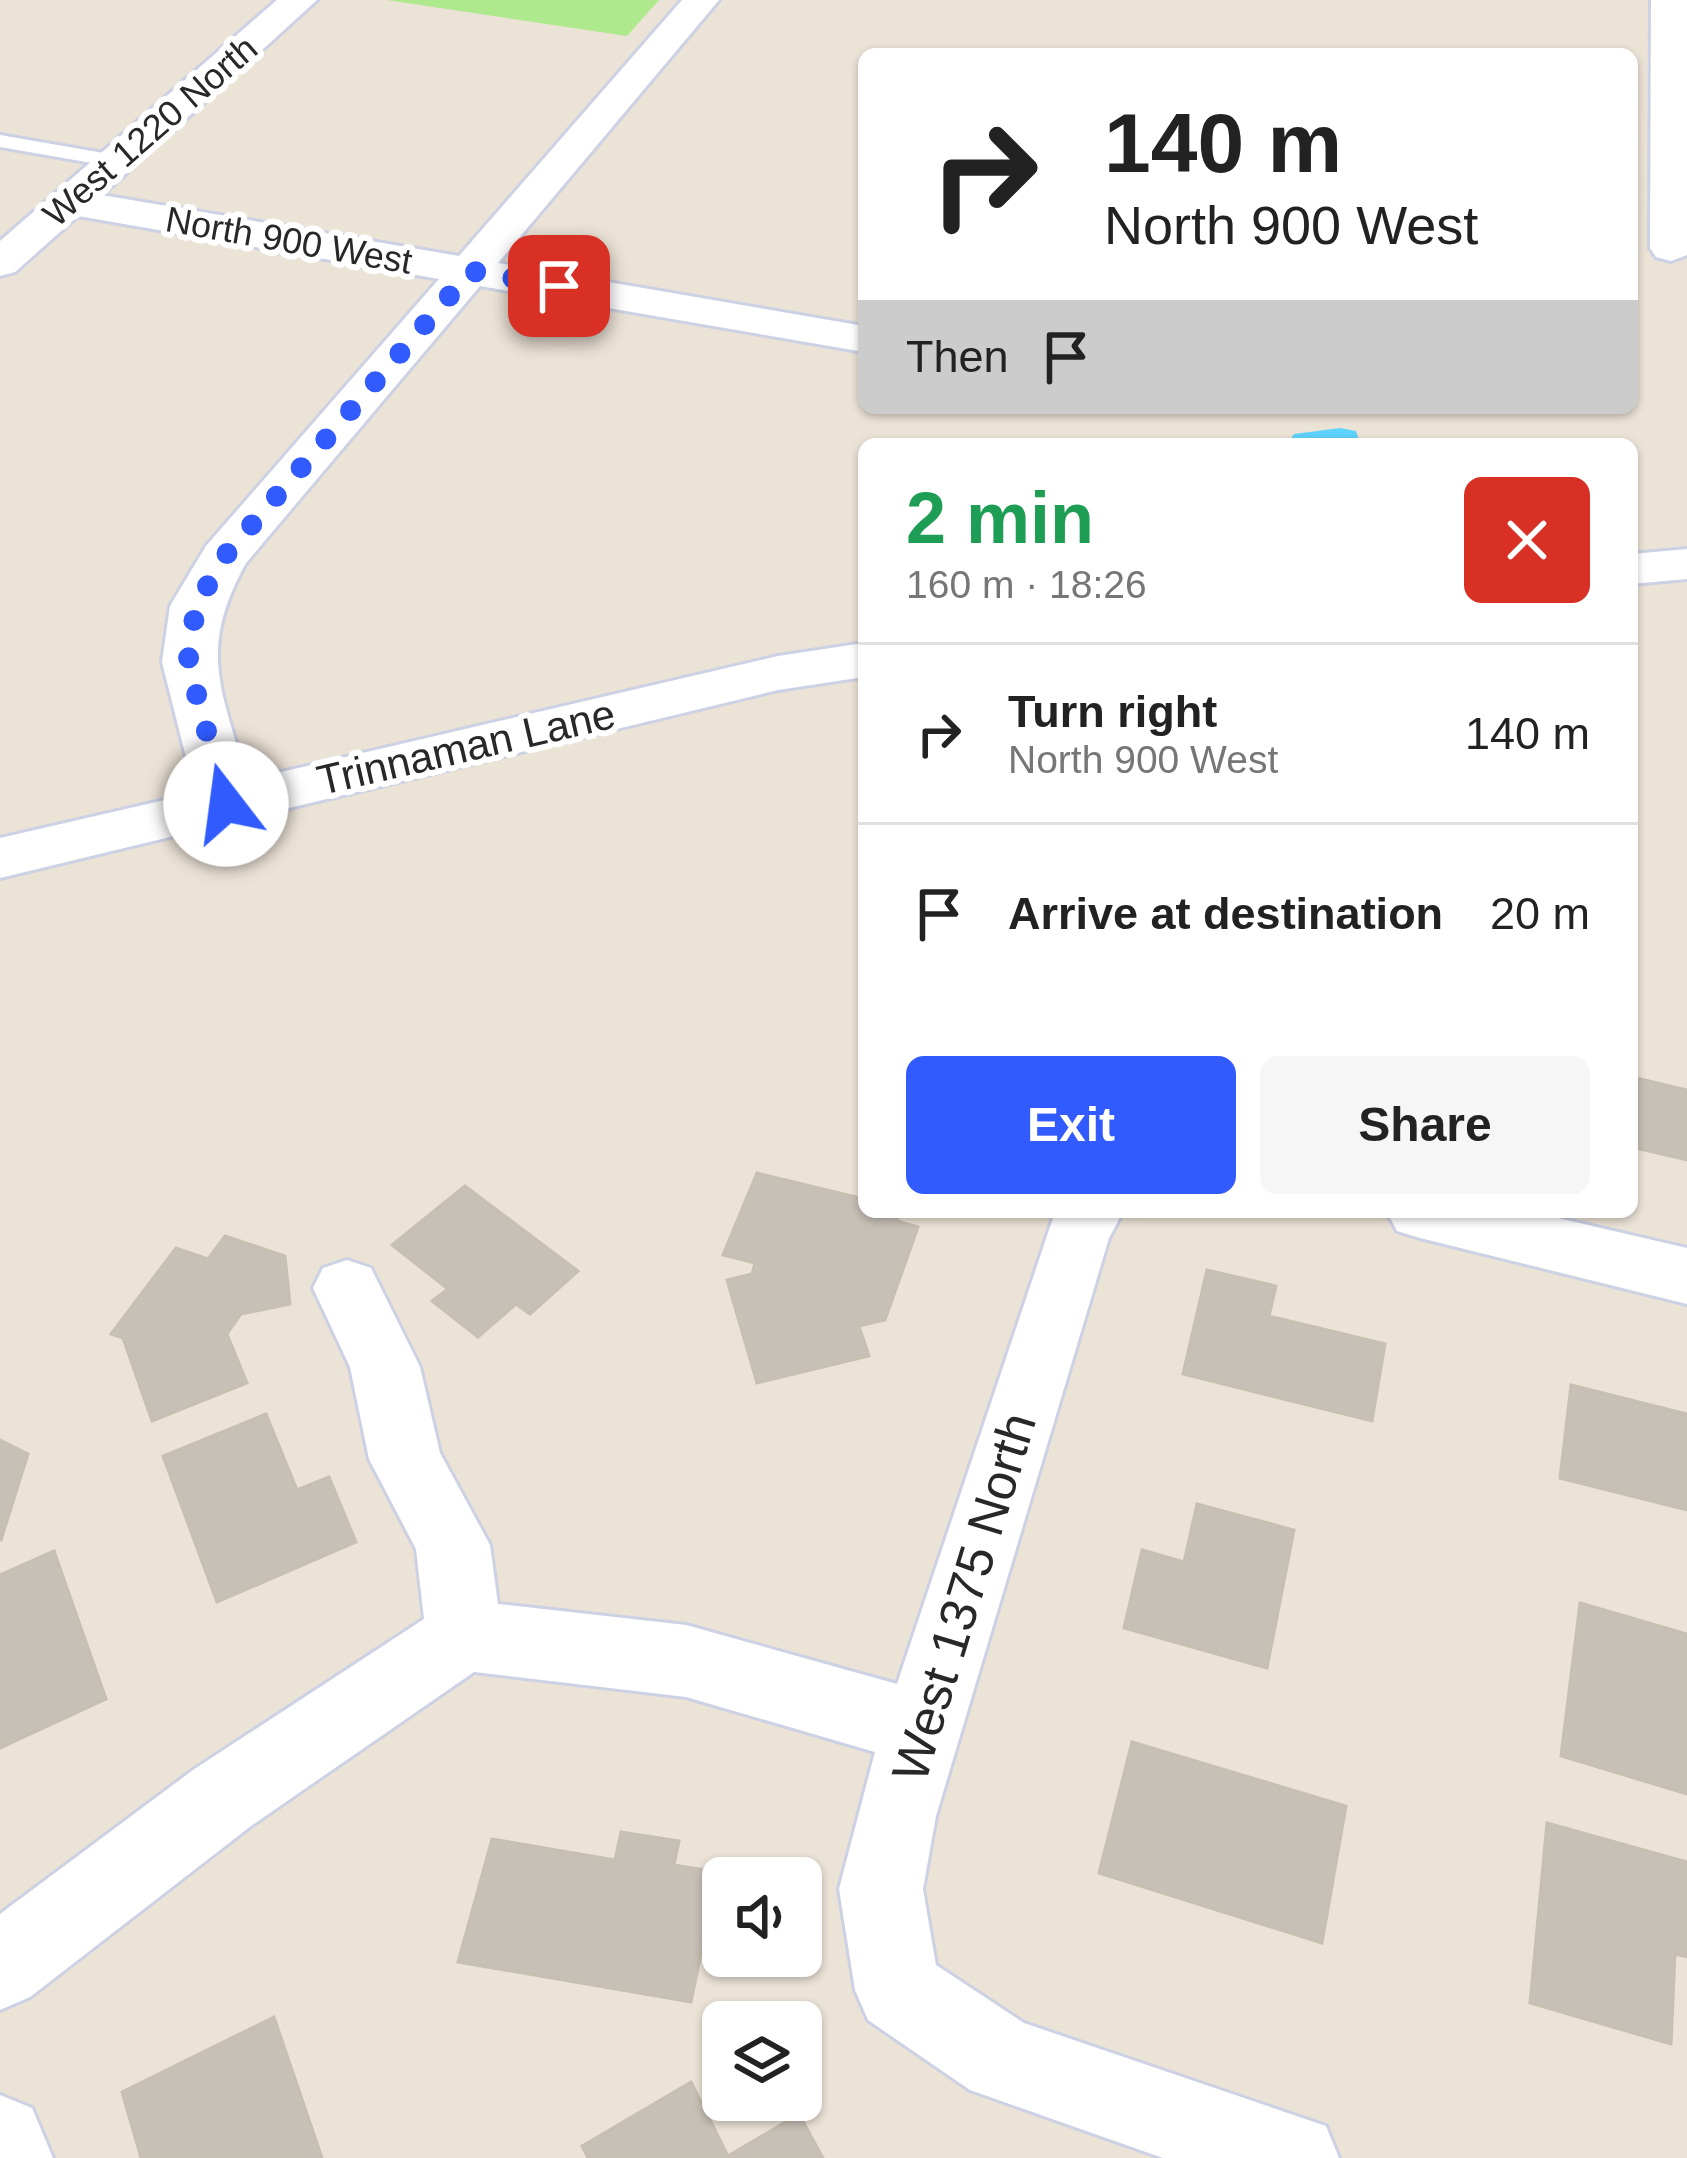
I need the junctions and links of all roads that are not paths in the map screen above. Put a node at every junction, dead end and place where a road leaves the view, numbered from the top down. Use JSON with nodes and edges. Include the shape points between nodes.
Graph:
{"nodes":[{"id":1,"x":299,"y":0,"type":"edge"},
{"id":2,"x":701,"y":0,"type":"edge"},
{"id":3,"x":1669,"y":0,"type":"edge"},
{"id":4,"x":0,"y":141,"type":"edge"},
{"id":5,"x":115,"y":161,"type":"junction"},
{"id":6,"x":70,"y":202,"type":"junction"},
{"id":7,"x":1663,"y":249,"type":"edge"},
{"id":8,"x":0,"y":262,"type":"edge"},
{"id":9,"x":471,"y":271,"type":"junction"},
{"id":10,"x":858,"y":338,"type":"edge"},
{"id":11,"x":1687,"y":564,"type":"edge"},
{"id":12,"x":1638,"y":568,"type":"edge"},
{"id":13,"x":858,"y":662,"type":"edge"},
{"id":14,"x":226,"y":804,"type":"junction"},
{"id":15,"x":0,"y":858,"type":"edge"},
{"id":16,"x":1086,"y":1218,"type":"edge"},
{"id":17,"x":1445,"y":1218,"type":"edge"},
{"id":18,"x":1687,"y":1276,"type":"edge"},
{"id":19,"x":347,"y":1288,"type":"dead end"},
{"id":20,"x":464,"y":1635,"type":"junction"},
{"id":21,"x":923,"y":1729,"type":"junction"},
{"id":22,"x":0,"y":1967,"type":"edge"},
{"id":23,"x":0,"y":2140,"type":"edge"},
{"id":24,"x":8,"y":2158,"type":"edge"},
{"id":25,"x":1294,"y":2158,"type":"edge"}],
"edges":[{"from":1,"to":5,"type":"street","name":"West 1220 North"},
{"from":2,"to":9,"type":"street"},
{"from":3,"to":7,"type":"street"},
{"from":4,"to":5,"type":"lane"},
{"from":5,"to":6,"type":"street","name":"West 1220 North"},
{"from":6,"to":8,"type":"street","name":"West 1220 North"},
{"from":6,"to":9,"type":"street","name":"North 900 West"},
{"from":9,"to":10,"type":"street","name":"North 900 West"},
{"from":9,"to":14,"type":"street","via":[[224,557],[196,606],[188,662]]},
{"from":11,"to":12,"type":"street"},
{"from":13,"to":14,"type":"street","name":"Trinnaman Lane","via":[[778,673]]},
{"from":14,"to":15,"type":"street","name":"Trinnaman Lane"},
{"from":16,"to":21,"type":"street","name":"West 1375 North"},
{"from":17,"to":18,"type":"street"},
{"from":19,"to":20,"type":"street","via":[[385,1367],[405,1459],[453,1545]]},
{"from":20,"to":21,"type":"street","via":[[686,1661]]},
{"from":20,"to":22,"type":"street","via":[[222,1798]]},
{"from":21,"to":25,"type":"street","name":"West 1375 North","via":[[881,1889],[898,1990],[1001,2059]]},
{"from":23,"to":24,"type":"street"}]}
